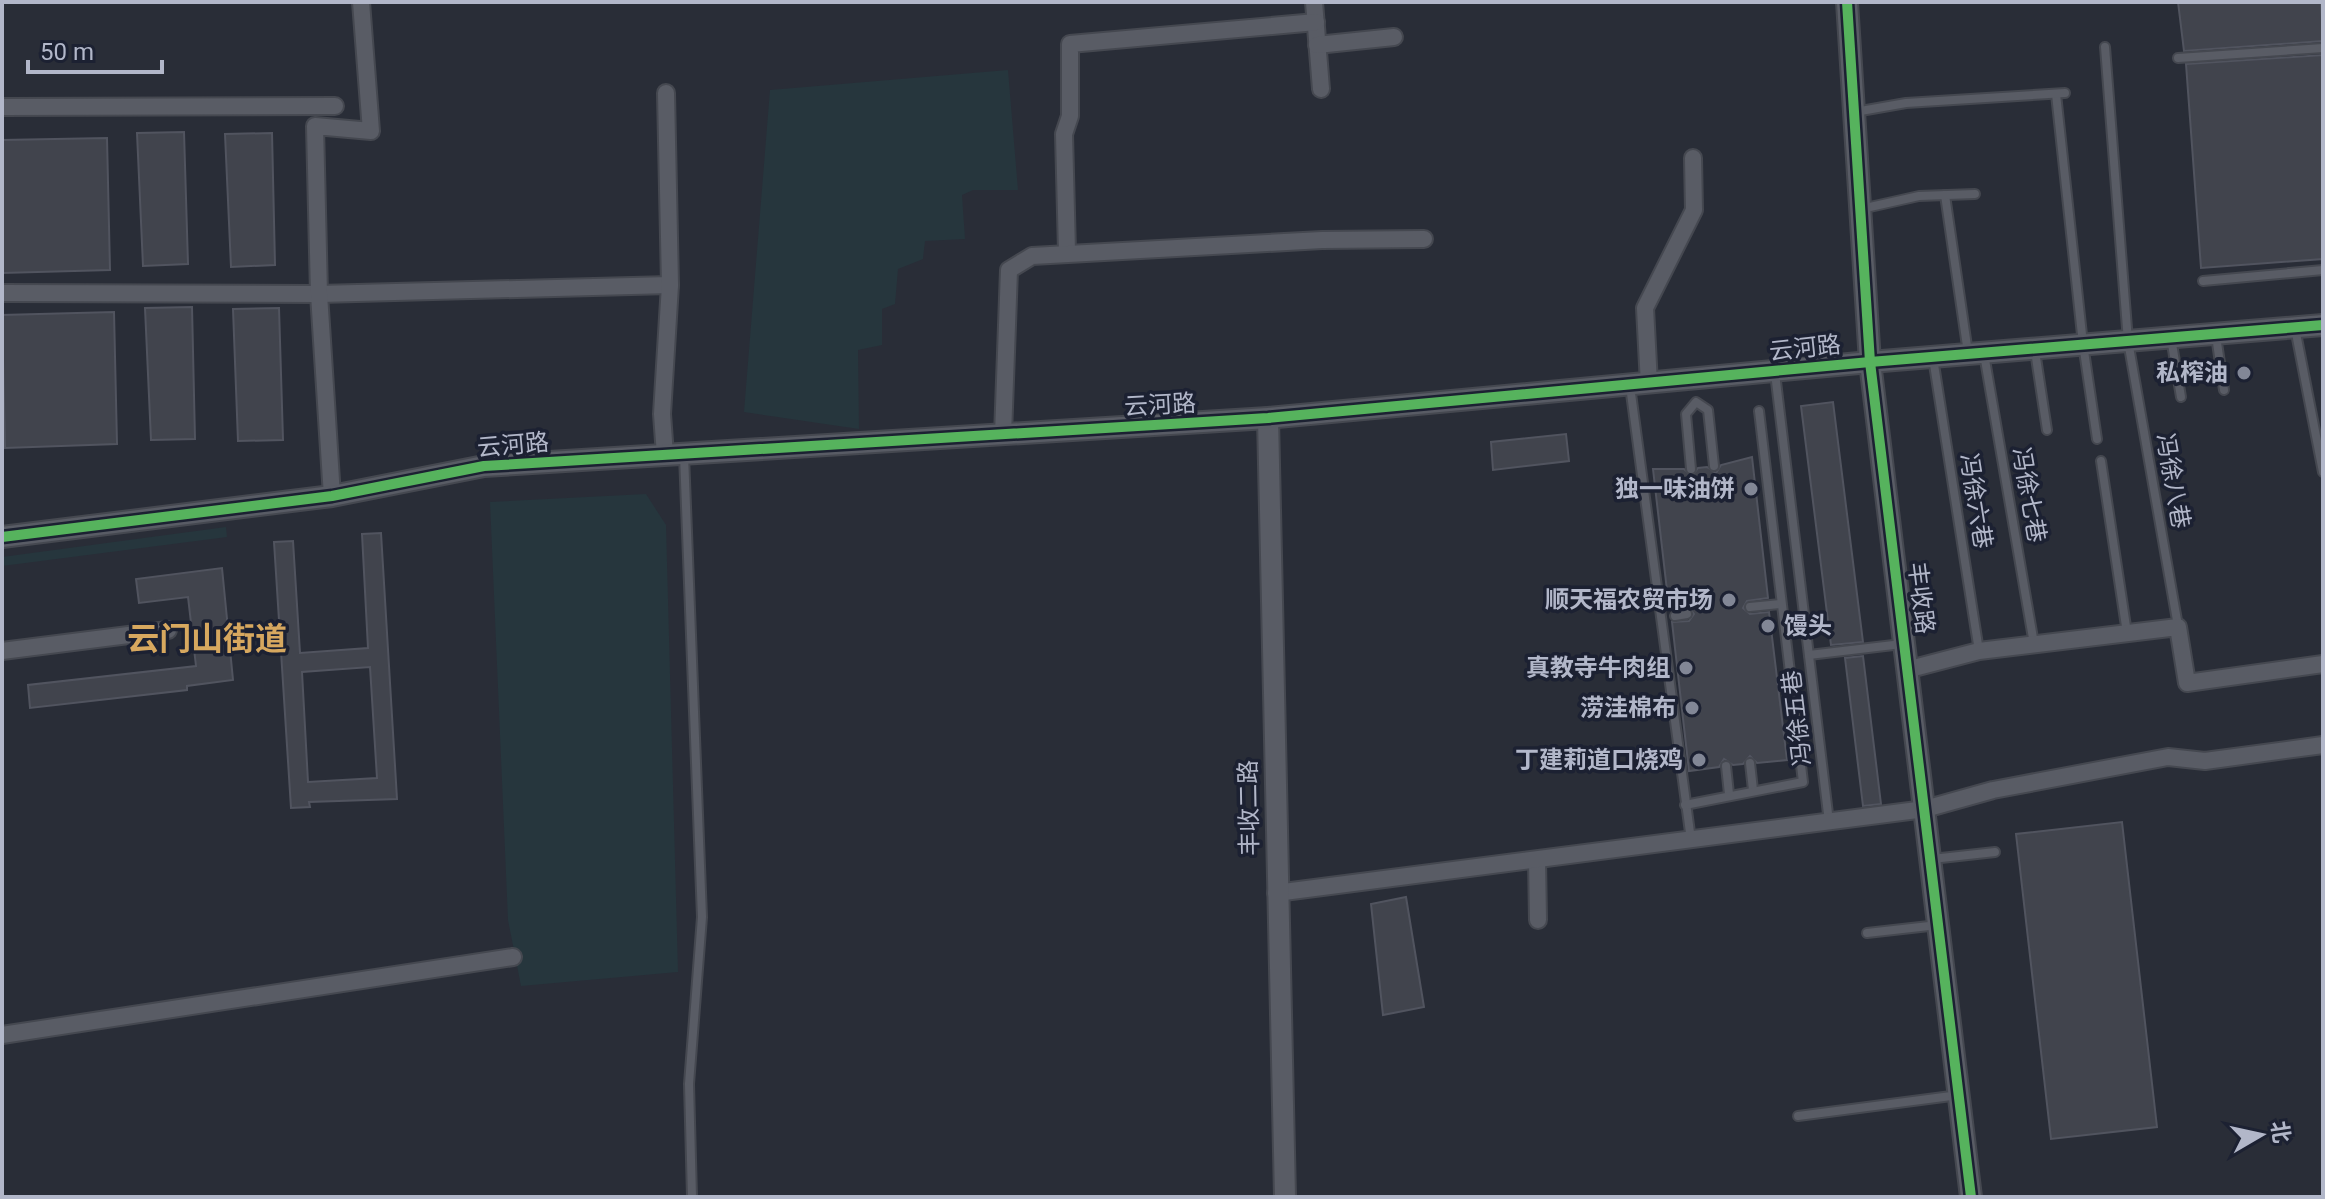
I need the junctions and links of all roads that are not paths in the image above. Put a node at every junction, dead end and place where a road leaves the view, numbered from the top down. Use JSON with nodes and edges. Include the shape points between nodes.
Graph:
{"nodes":[{"id":1,"x":361,"y":2,"type":"edge"},
{"id":2,"x":1314,"y":2,"type":"edge"},
{"id":3,"x":1847,"y":2,"type":"edge"},
{"id":4,"x":1316,"y":22,"type":"junction"},
{"id":5,"x":1394,"y":37,"type":"dead end"},
{"id":6,"x":1317,"y":45,"type":"junction"},
{"id":7,"x":2105,"y":47,"type":"dead end"},
{"id":8,"x":2323,"y":48,"type":"edge"},
{"id":9,"x":2178,"y":58,"type":"dead end"},
{"id":10,"x":1321,"y":89,"type":"dead end"},
{"id":11,"x":666,"y":93,"type":"dead end"},
{"id":12,"x":335,"y":106,"type":"dead end"},
{"id":13,"x":2,"y":107,"type":"edge"},
{"id":14,"x":1854,"y":112,"type":"junction"},
{"id":15,"x":1693,"y":158,"type":"dead end"},
{"id":16,"x":1975,"y":194,"type":"dead end"},
{"id":17,"x":1945,"y":195,"type":"junction"},
{"id":18,"x":1860,"y":209,"type":"junction"},
{"id":19,"x":1424,"y":239,"type":"dead end"},
{"id":20,"x":1067,"y":252,"type":"junction"},
{"id":21,"x":2323,"y":270,"type":"edge"},
{"id":22,"x":2203,"y":281,"type":"dead end"},
{"id":23,"x":670,"y":285,"type":"junction"},
{"id":24,"x":2,"y":293,"type":"edge"},
{"id":25,"x":319,"y":294,"type":"junction"},
{"id":26,"x":2323,"y":325,"type":"edge"},
{"id":27,"x":2295,"y":327,"type":"junction"},
{"id":28,"x":2216,"y":334,"type":"junction"},
{"id":29,"x":2171,"y":337,"type":"junction"},
{"id":30,"x":2128,"y":341,"type":"junction"},
{"id":31,"x":2083,"y":344,"type":"junction"},
{"id":32,"x":2035,"y":348,"type":"junction"},
{"id":33,"x":1976,"y":353,"type":"junction"},
{"id":34,"x":1933,"y":357,"type":"junction"},
{"id":35,"x":1870,"y":362,"type":"junction"},
{"id":36,"x":1775,"y":372,"type":"junction"},
{"id":37,"x":1640,"y":384,"type":"junction"},
{"id":38,"x":2224,"y":390,"type":"dead end"},
{"id":39,"x":2181,"y":397,"type":"dead end"},
{"id":40,"x":1759,"y":411,"type":"dead end"},
{"id":41,"x":1268,"y":418,"type":"junction"},
{"id":42,"x":2047,"y":430,"type":"dead end"},
{"id":43,"x":1003,"y":435,"type":"junction"},
{"id":44,"x":2097,"y":439,"type":"dead end"},
{"id":45,"x":674,"y":455,"type":"junction"},
{"id":46,"x":2101,"y":461,"type":"dead end"},
{"id":47,"x":1714,"y":466,"type":"dead end"},
{"id":48,"x":1691,"y":469,"type":"dead end"},
{"id":49,"x":2323,"y":472,"type":"edge"},
{"id":50,"x":332,"y":496,"type":"junction"},
{"id":51,"x":2,"y":537,"type":"edge"},
{"id":52,"x":1781,"y":604,"type":"junction"},
{"id":53,"x":1750,"y":607,"type":"dead end"},
{"id":54,"x":1687,"y":614,"type":"dead end"},
{"id":55,"x":1675,"y":616,"type":"dead end"},
{"id":56,"x":2178,"y":627,"type":"junction"},
{"id":57,"x":168,"y":630,"type":"dead end"},
{"id":58,"x":2127,"y":634,"type":"junction"},
{"id":59,"x":1906,"y":643,"type":"junction"},
{"id":60,"x":2034,"y":644,"type":"junction"},
{"id":61,"x":2,"y":651,"type":"edge"},
{"id":62,"x":1979,"y":651,"type":"junction"},
{"id":63,"x":1809,"y":655,"type":"junction"},
{"id":64,"x":2323,"y":664,"type":"edge"},
{"id":65,"x":1910,"y":669,"type":"junction"},
{"id":66,"x":2323,"y":745,"type":"edge"},
{"id":67,"x":1750,"y":763,"type":"dead end"},
{"id":68,"x":1726,"y":766,"type":"dead end"},
{"id":69,"x":1753,"y":790,"type":"junction"},
{"id":70,"x":1729,"y":794,"type":"junction"},
{"id":71,"x":1685,"y":805,"type":"junction"},
{"id":72,"x":1925,"y":809,"type":"junction"},
{"id":73,"x":1829,"y":822,"type":"junction"},
{"id":74,"x":1691,"y":840,"type":"junction"},
{"id":75,"x":1995,"y":852,"type":"dead end"},
{"id":76,"x":1931,"y":859,"type":"junction"},
{"id":77,"x":1537,"y":860,"type":"junction"},
{"id":78,"x":1276,"y":893,"type":"junction"},
{"id":79,"x":1538,"y":920,"type":"dead end"},
{"id":80,"x":1939,"y":925,"type":"junction"},
{"id":81,"x":1867,"y":933,"type":"dead end"},
{"id":82,"x":513,"y":957,"type":"dead end"},
{"id":83,"x":2,"y":1035,"type":"edge"},
{"id":84,"x":1959,"y":1095,"type":"junction"},
{"id":85,"x":1798,"y":1116,"type":"dead end"},
{"id":86,"x":692,"y":1197,"type":"edge"},
{"id":87,"x":1285,"y":1197,"type":"edge"},
{"id":88,"x":1971,"y":1197,"type":"edge"}],
"edges":[{"from":1,"to":25,"type":"street","via":[[371,131],[315,126]]},
{"from":2,"to":4,"type":"street"},
{"from":3,"to":14,"type":"street","name":"丰收路"},
{"from":4,"to":6,"type":"street"},
{"from":4,"to":20,"type":"street","via":[[1070,44],[1070,116],[1064,134]]},
{"from":5,"to":6,"type":"street"},
{"from":6,"to":10,"type":"street"},
{"from":7,"to":30,"type":"lane","name":"冯徐八巷"},
{"from":8,"to":9,"type":"lane"},
{"from":11,"to":23,"type":"street"},
{"from":12,"to":13,"type":"street"},
{"from":14,"to":18,"type":"street","name":"丰收路"},
{"from":14,"to":31,"type":"lane","via":[[1906,103],[2060,94]]},
{"from":15,"to":37,"type":"street","via":[[1694,210],[1645,308]]},
{"from":16,"to":17,"type":"lane"},
{"from":17,"to":18,"type":"lane"},
{"from":17,"to":33,"type":"lane","name":"冯徐七巷"},
{"from":18,"to":35,"type":"street","name":"丰收路"},
{"from":19,"to":20,"type":"street"},
{"from":20,"to":43,"type":"street","via":[[1032,256],[1009,270]]},
{"from":21,"to":22,"type":"lane"},
{"from":23,"to":25,"type":"street"},
{"from":23,"to":45,"type":"street","via":[[662,414]]},
{"from":24,"to":25,"type":"street"},
{"from":25,"to":50,"type":"street"},
{"from":26,"to":27,"type":"street","name":"云河路"},
{"from":27,"to":28,"type":"street","name":"云河路"},
{"from":27,"to":49,"type":"lane"},
{"from":28,"to":29,"type":"street","name":"云河路"},
{"from":28,"to":38,"type":"lane"},
{"from":29,"to":30,"type":"street","name":"云河路"},
{"from":29,"to":39,"type":"lane"},
{"from":30,"to":31,"type":"street","name":"云河路"},
{"from":30,"to":56,"type":"lane","name":"冯徐八巷"},
{"from":31,"to":32,"type":"street","name":"云河路"},
{"from":31,"to":44,"type":"lane"},
{"from":32,"to":33,"type":"street","name":"云河路"},
{"from":32,"to":42,"type":"lane"},
{"from":33,"to":34,"type":"street","name":"云河路"},
{"from":33,"to":60,"type":"lane","name":"冯徐七巷"},
{"from":34,"to":35,"type":"street","name":"云河路"},
{"from":34,"to":62,"type":"lane","name":"冯徐六巷"},
{"from":35,"to":36,"type":"street","name":"云河路"},
{"from":35,"to":59,"type":"street","name":"丰收路"},
{"from":36,"to":37,"type":"street","name":"云河路"},
{"from":36,"to":63,"type":"lane","name":"冯徐五巷"},
{"from":37,"to":41,"type":"street","name":"云河路"},
{"from":37,"to":71,"type":"lane"},
{"from":40,"to":52,"type":"lane"},
{"from":41,"to":43,"type":"street","name":"云河路"},
{"from":41,"to":78,"type":"street","name":"丰收二路"},
{"from":43,"to":45,"type":"street","name":"云河路"},
{"from":45,"to":50,"type":"street","name":"云河路","via":[[484,466]]},
{"from":45,"to":86,"type":"lane","via":[[702,917],[689,1084]]},
{"from":46,"to":58,"type":"lane"},
{"from":47,"to":48,"type":"lane","via":[[1708,410],[1696,402],[1686,414]]},
{"from":50,"to":51,"type":"street","name":"云河路"},
{"from":52,"to":53,"type":"lane"},
{"from":52,"to":69,"type":"lane","via":[[1803,782]]},
{"from":54,"to":55,"type":"lane"},
{"from":56,"to":58,"type":"street"},
{"from":56,"to":64,"type":"street","via":[[2187,683]]},
{"from":57,"to":61,"type":"street"},
{"from":58,"to":60,"type":"street"},
{"from":59,"to":63,"type":"lane"},
{"from":59,"to":65,"type":"street","name":"丰收路"},
{"from":60,"to":62,"type":"street"},
{"from":62,"to":65,"type":"street"},
{"from":63,"to":73,"type":"lane","name":"冯徐五巷"},
{"from":65,"to":72,"type":"street","name":"丰收路"},
{"from":66,"to":72,"type":"street","via":[[2205,761],[2168,757],[1993,790]]},
{"from":67,"to":69,"type":"lane"},
{"from":68,"to":70,"type":"lane"},
{"from":69,"to":70,"type":"lane"},
{"from":70,"to":71,"type":"lane"},
{"from":71,"to":74,"type":"lane"},
{"from":72,"to":73,"type":"street"},
{"from":72,"to":76,"type":"street","name":"丰收路"},
{"from":73,"to":74,"type":"street"},
{"from":74,"to":77,"type":"street"},
{"from":75,"to":76,"type":"lane"},
{"from":76,"to":80,"type":"street","name":"丰收路"},
{"from":77,"to":78,"type":"street"},
{"from":77,"to":79,"type":"street"},
{"from":78,"to":87,"type":"street","name":"丰收二路"},
{"from":80,"to":81,"type":"lane"},
{"from":80,"to":84,"type":"street","name":"丰收路"},
{"from":82,"to":83,"type":"street"},
{"from":84,"to":85,"type":"lane"},
{"from":84,"to":88,"type":"street","name":"丰收路"}]}
